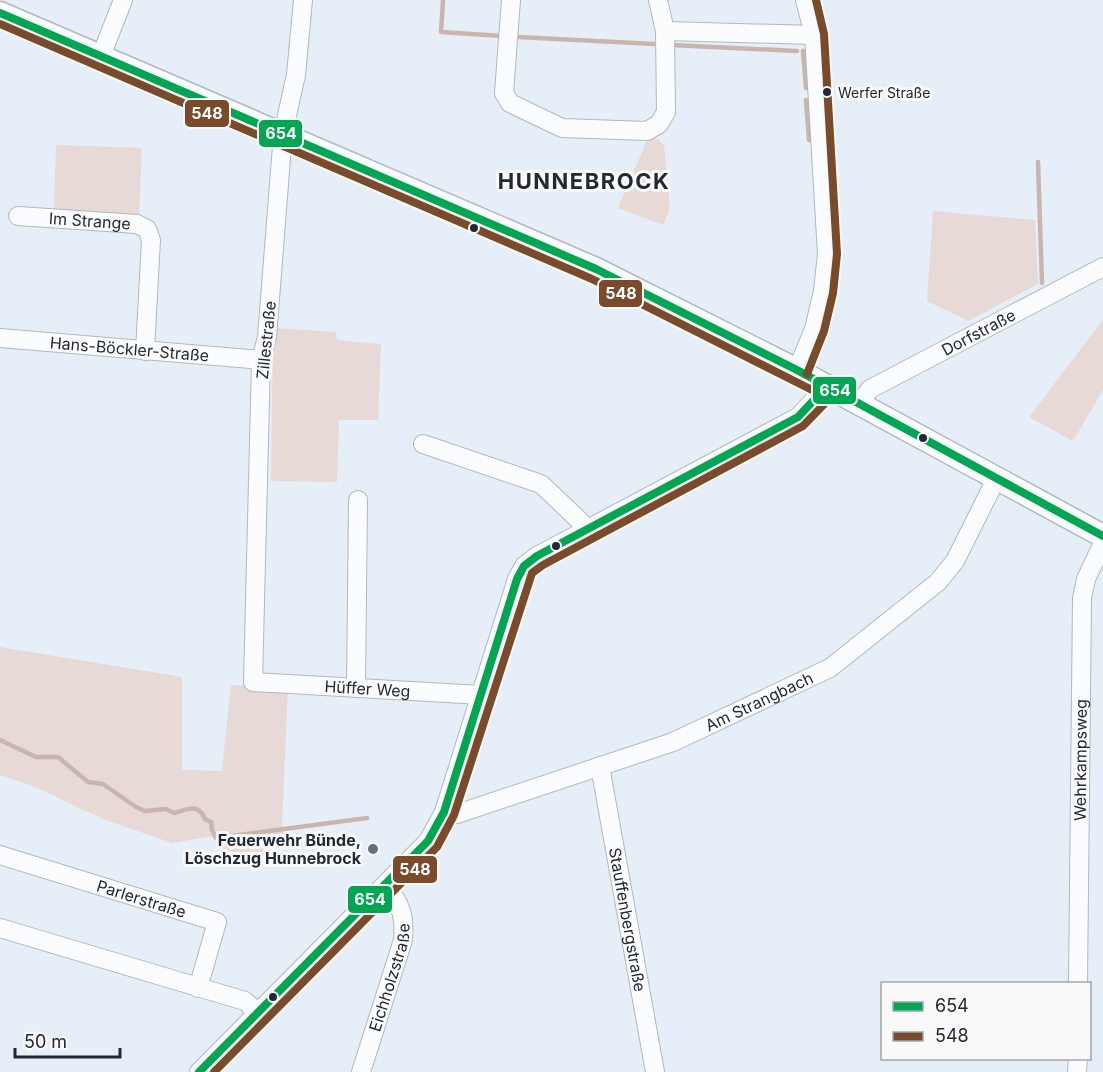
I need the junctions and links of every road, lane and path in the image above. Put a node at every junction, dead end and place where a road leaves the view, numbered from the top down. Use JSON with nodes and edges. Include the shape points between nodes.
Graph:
{"nodes":[{"id":1,"x":123,"y":0,"type":"edge"},
{"id":2,"x":303,"y":0,"type":"edge"},
{"id":3,"x":511,"y":0,"type":"edge"},
{"id":4,"x":658,"y":0,"type":"edge"},
{"id":5,"x":805,"y":0,"type":"edge"},
{"id":6,"x":0,"y":13,"type":"edge"},
{"id":7,"x":665,"y":31,"type":"junction"},
{"id":8,"x":814,"y":36,"type":"junction"},
{"id":9,"x":101,"y":56,"type":"junction"},
{"id":10,"x":283,"y":133,"type":"junction"},
{"id":11,"x":18,"y":216,"type":"dead end"},
{"id":12,"x":1103,"y":267,"type":"edge"},
{"id":13,"x":0,"y":338,"type":"edge"},
{"id":14,"x":145,"y":351,"type":"junction"},
{"id":15,"x":261,"y":360,"type":"junction"},
{"id":16,"x":797,"y":370,"type":"junction"},
{"id":17,"x":827,"y":386,"type":"junction"},
{"id":18,"x":858,"y":404,"type":"junction"},
{"id":19,"x":423,"y":444,"type":"dead end"},
{"id":20,"x":996,"y":479,"type":"junction"},
{"id":21,"x":358,"y":500,"type":"dead end"},
{"id":22,"x":584,"y":532,"type":"junction"},
{"id":23,"x":1103,"y":536,"type":"edge"},
{"id":24,"x":1103,"y":543,"type":"edge"},
{"id":25,"x":253,"y":682,"type":"joint"},
{"id":26,"x":356,"y":688,"type":"junction"},
{"id":27,"x":481,"y":695,"type":"junction"},
{"id":28,"x":600,"y":766,"type":"junction"},
{"id":29,"x":444,"y":812,"type":"junction"},
{"id":30,"x":0,"y":855,"type":"edge"},
{"id":31,"x":386,"y":886,"type":"junction"},
{"id":32,"x":0,"y":928,"type":"edge"},
{"id":33,"x":1078,"y":982,"type":"edge"},
{"id":34,"x":198,"y":988,"type":"junction"},
{"id":35,"x":258,"y":1012,"type":"junction"},
{"id":36,"x":199,"y":1072,"type":"edge"},
{"id":37,"x":361,"y":1072,"type":"edge"},
{"id":38,"x":655,"y":1072,"type":"edge"}],
"edges":[{"from":1,"to":9,"type":"street"},
{"from":2,"to":10,"type":"street","name":"Zillestraße","via":[[296,75]]},
{"from":3,"to":7,"type":"street","via":[[504,93],[510,103],[562,128],[647,131],[659,124],[666,112]]},
{"from":4,"to":7,"type":"street"},
{"from":5,"to":8,"type":"street"},
{"from":6,"to":9,"type":"main road"},
{"from":7,"to":8,"type":"street"},
{"from":8,"to":16,"type":"street","via":[[827,254],[824,291]]},
{"from":9,"to":10,"type":"main road"},
{"from":10,"to":15,"type":"street","name":"Zillestraße","via":[[267,337]]},
{"from":10,"to":16,"type":"main road","via":[[596,269]]},
{"from":11,"to":14,"type":"street","name":"Im Strange","via":[[137,224],[147,229],[151,240]]},
{"from":12,"to":18,"type":"street","name":"Dorfstraße","via":[[870,389]]},
{"from":13,"to":14,"type":"street","name":"Hans-Böckler-Straße"},
{"from":14,"to":15,"type":"street","name":"Hans-Böckler-Straße"},
{"from":15,"to":25,"type":"street","name":"Zillestraße"},
{"from":16,"to":17,"type":"main road"},
{"from":17,"to":18,"type":"main road"},
{"from":17,"to":22,"type":"street","via":[[798,417]]},
{"from":18,"to":20,"type":"main road"},
{"from":19,"to":22,"type":"street","via":[[542,484],[581,522]]},
{"from":20,"to":23,"type":"main road"},
{"from":20,"to":28,"type":"street","name":"Am Strangbach","via":[[955,561],[938,582],[830,668],[673,742]]},
{"from":21,"to":26,"type":"street"},
{"from":22,"to":27,"type":"street","via":[[524,566]]},
{"from":24,"to":33,"type":"street","name":"Wehrkampsweg","via":[[1086,579],[1082,598]]},
{"from":25,"to":26,"type":"street","name":"Hüffer Weg"},
{"from":26,"to":27,"type":"street","name":"Hüffer Weg"},
{"from":27,"to":29,"type":"street"},
{"from":28,"to":29,"type":"street","name":"Am Strangbach","via":[[457,814]]},
{"from":28,"to":38,"type":"street","name":"Stauffenbergstraße"},
{"from":29,"to":31,"type":"street","via":[[428,841]]},
{"from":30,"to":34,"type":"street","name":"Parlerstraße","via":[[217,922]]},
{"from":31,"to":35,"type":"street"},
{"from":31,"to":37,"type":"street","name":"Eichholzstraße","via":[[401,908],[405,923],[403,940]]},
{"from":32,"to":34,"type":"street"},
{"from":34,"to":35,"type":"street","via":[[245,1001]]},
{"from":35,"to":36,"type":"street"}]}
